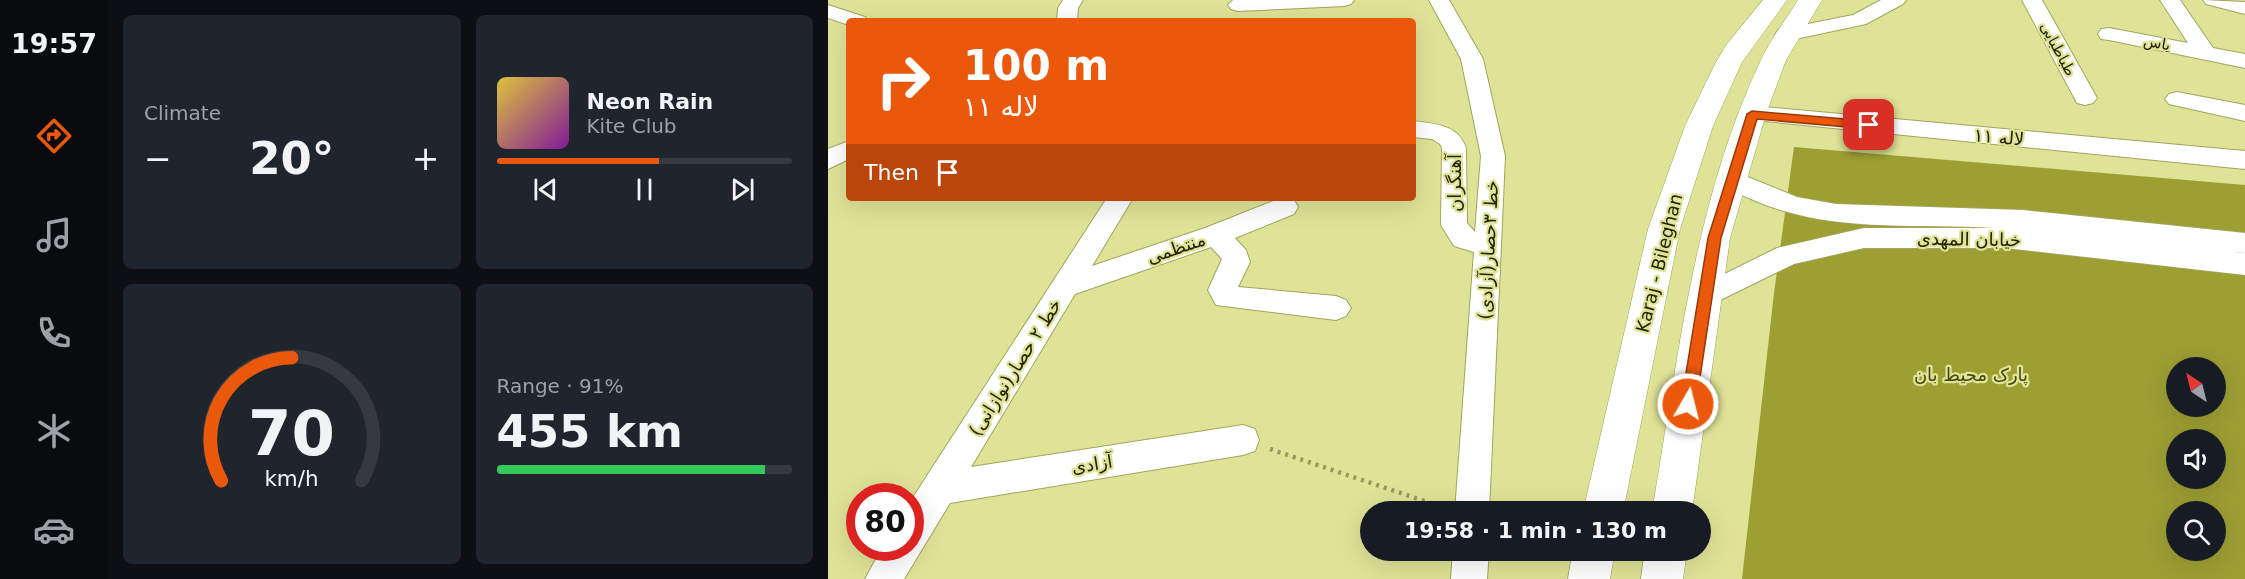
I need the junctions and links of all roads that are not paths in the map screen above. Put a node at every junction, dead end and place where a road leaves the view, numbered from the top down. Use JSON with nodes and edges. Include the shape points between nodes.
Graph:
{"nodes":[{"id":1,"x":1073,"y":0,"type":"edge"},
{"id":2,"x":1344,"y":0,"type":"edge"},
{"id":3,"x":1439,"y":0,"type":"edge"},
{"id":4,"x":1775,"y":0,"type":"edge"},
{"id":5,"x":1810,"y":0,"type":"edge"},
{"id":6,"x":1896,"y":0,"type":"edge"},
{"id":7,"x":2032,"y":0,"type":"edge"},
{"id":8,"x":2170,"y":0,"type":"edge"},
{"id":9,"x":2213,"y":0,"type":"edge"},
{"id":10,"x":2244,"y":5,"type":"edge"},
{"id":11,"x":1236,"y":9,"type":"edge"},
{"id":12,"x":828,"y":11,"type":"edge"},
{"id":13,"x":849,"y":18,"type":"edge"},
{"id":14,"x":1066,"y":18,"type":"edge"},
{"id":15,"x":2109,"y":34,"type":"dead end"},
{"id":16,"x":1786,"y":35,"type":"junction"},
{"id":17,"x":2205,"y":52,"type":"junction"},
{"id":18,"x":2245,"y":61,"type":"edge"},
{"id":19,"x":2085,"y":98,"type":"dead end"},
{"id":20,"x":2177,"y":99,"type":"dead end"},
{"id":21,"x":1752,"y":114,"type":"junction"},
{"id":22,"x":2245,"y":114,"type":"edge"},
{"id":23,"x":1416,"y":129,"type":"edge"},
{"id":24,"x":846,"y":151,"type":"edge"},
{"id":25,"x":828,"y":160,"type":"edge"},
{"id":26,"x":2245,"y":160,"type":"edge"},
{"id":27,"x":1733,"y":180,"type":"junction"},
{"id":28,"x":1118,"y":201,"type":"edge"},
{"id":29,"x":1285,"y":207,"type":"dead end"},
{"id":30,"x":1861,"y":227,"type":"junction"},
{"id":31,"x":1664,"y":229,"type":"junction"},
{"id":32,"x":1215,"y":235,"type":"junction"},
{"id":33,"x":1714,"y":238,"type":"junction"},
{"id":34,"x":2245,"y":243,"type":"edge"},
{"id":35,"x":1488,"y":246,"type":"junction"},
{"id":36,"x":2245,"y":264,"type":"edge"},
{"id":37,"x":1065,"y":286,"type":"junction"},
{"id":38,"x":1704,"y":297,"type":"junction"},
{"id":39,"x":1336,"y":308,"type":"dead end"},
{"id":40,"x":1243,"y":440,"type":"road end"},
{"id":41,"x":940,"y":488,"type":"junction"},
{"id":42,"x":1473,"y":501,"type":"edge"},
{"id":43,"x":1605,"y":501,"type":"edge"},
{"id":44,"x":1674,"y":501,"type":"edge"},
{"id":45,"x":924,"y":513,"type":"edge"},
{"id":46,"x":895,"y":561,"type":"edge"},
{"id":47,"x":1471,"y":561,"type":"edge"},
{"id":48,"x":1592,"y":561,"type":"edge"},
{"id":49,"x":1664,"y":561,"type":"edge"},
{"id":50,"x":883,"y":579,"type":"edge"},
{"id":51,"x":1470,"y":579,"type":"edge"},
{"id":52,"x":1590,"y":579,"type":"edge"},
{"id":53,"x":1662,"y":579,"type":"edge"}],
"edges":[{"from":1,"to":14,"type":"street"},
{"from":2,"to":11,"type":"street"},
{"from":3,"to":35,"type":"street","name":"خط ۳حصار(آزادی)","via":[[1472,59],[1493,156]]},
{"from":4,"to":31,"type":"highway","name":"Karaj - Bileghan","via":[[1736,49],[1724,73],[1699,126]]},
{"from":5,"to":16,"type":"highway"},
{"from":6,"to":16,"type":"street","via":[[1859,20]]},
{"from":7,"to":19,"type":"street","name":"طباطبایی"},
{"from":8,"to":17,"type":"street","name":"یاس"},
{"from":9,"to":10,"type":"street"},
{"from":12,"to":13,"type":"street"},
{"from":15,"to":17,"type":"street","name":"یاس"},
{"from":16,"to":21,"type":"highway"},
{"from":17,"to":18,"type":"street","name":"یاس"},
{"from":20,"to":22,"type":"street"},
{"from":21,"to":26,"type":"street","name":"لاله ۱۱"},
{"from":21,"to":27,"type":"highway"},
{"from":23,"to":35,"type":"street","name":"آهنگران","via":[[1437,132],[1451,139],[1455,148],[1454,225],[1464,239]]},
{"from":24,"to":25,"type":"street"},
{"from":27,"to":30,"type":"street","name":"خیابان المهدی","via":[[1772,198]]},
{"from":27,"to":33,"type":"highway"},
{"from":28,"to":37,"type":"street","name":"خط ۲ حصار(نوازانی)"},
{"from":29,"to":32,"type":"street","name":"منتظمی"},
{"from":30,"to":34,"type":"street","name":"خیابان المهدی","via":[[1988,217],[2110,226]]},
{"from":30,"to":36,"type":"street","name":"خیابان المهدی","via":[[2006,237]]},
{"from":30,"to":38,"type":"street","name":"خیابان المهدی","via":[[1787,255]]},
{"from":31,"to":33,"type":"highway"},
{"from":31,"to":43,"type":"highway","name":"Karaj - Bileghan"},
{"from":32,"to":37,"type":"street","name":"منتظمی"},
{"from":32,"to":39,"type":"street","via":[[1233,252],[1237,265],[1224,283],[1226,297]]},
{"from":33,"to":38,"type":"highway"},
{"from":35,"to":42,"type":"street","name":"خط ۳حصار(آزادی)"},
{"from":37,"to":41,"type":"street","name":"خط ۲ حصار(نوازانی)"},
{"from":38,"to":44,"type":"highway"},
{"from":40,"to":41,"type":"street","name":"آزادی"},
{"from":41,"to":45,"type":"street","name":"خط ۲ حصار(نوازانی)"},
{"from":46,"to":50,"type":"street"},
{"from":47,"to":51,"type":"street"},
{"from":48,"to":52,"type":"highway"},
{"from":49,"to":53,"type":"highway"}]}
